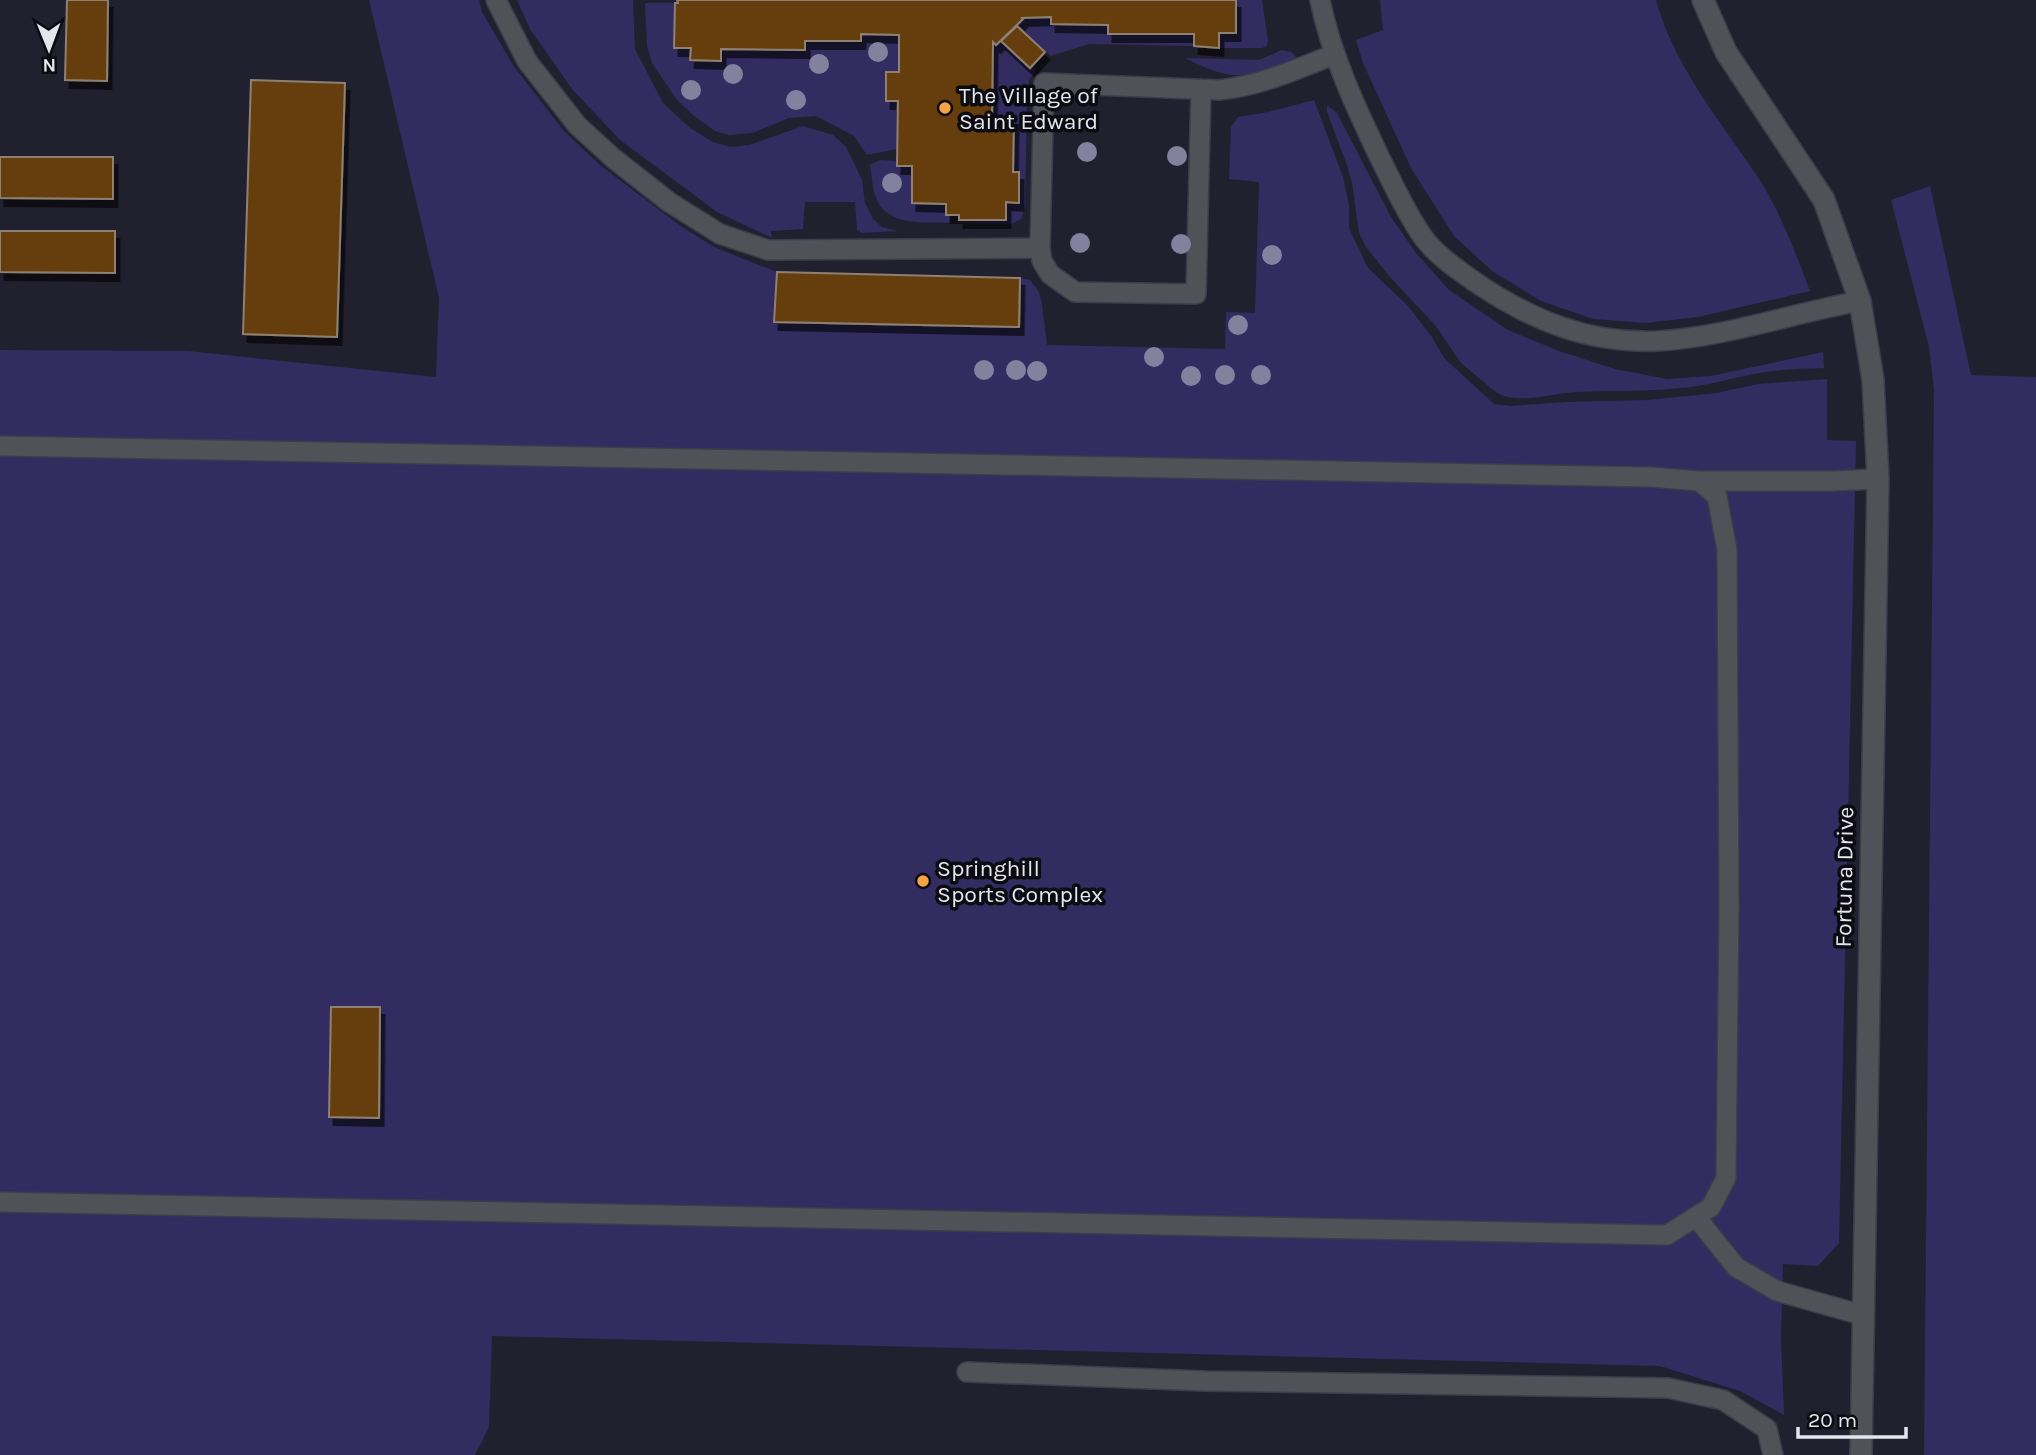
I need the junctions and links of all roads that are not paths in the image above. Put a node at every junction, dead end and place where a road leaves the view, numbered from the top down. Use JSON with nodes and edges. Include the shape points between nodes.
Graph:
{"nodes":[{"id":1,"x":496,"y":0,"type":"edge"},
{"id":2,"x":1320,"y":0,"type":"edge"},
{"id":3,"x":1703,"y":0,"type":"edge"},
{"id":4,"x":1335,"y":54,"type":"junction"},
{"id":5,"x":1201,"y":89,"type":"junction"},
{"id":6,"x":1040,"y":248,"type":"junction"},
{"id":7,"x":1860,"y":301,"type":"junction"},
{"id":8,"x":0,"y":446,"type":"edge"},
{"id":9,"x":1878,"y":479,"type":"junction"},
{"id":10,"x":1699,"y":481,"type":"junction"},
{"id":11,"x":0,"y":1202,"type":"edge"},
{"id":12,"x":1696,"y":1217,"type":"junction"},
{"id":13,"x":1862,"y":1315,"type":"junction"},
{"id":14,"x":967,"y":1371,"type":"dead end"},
{"id":15,"x":1773,"y":1455,"type":"edge"},
{"id":16,"x":1861,"y":1455,"type":"edge"}],
"edges":[{"from":1,"to":6,"type":"lane","via":[[527,61],[577,125],[669,202],[720,234],[768,250]]},
{"from":2,"to":4,"type":"lane"},
{"from":3,"to":7,"type":"street","name":"Fortuna Drive","via":[[1726,52],[1824,200]]},
{"from":4,"to":5,"type":"lane","via":[[1252,86]]},
{"from":4,"to":7,"type":"lane","via":[[1377,152],[1424,238],[1457,269],[1541,321],[1595,337],[1657,341]]},
{"from":5,"to":6,"type":"lane","via":[[1044,83]]},
{"from":5,"to":6,"type":"lane","via":[[1196,294],[1075,292],[1050,274]]},
{"from":7,"to":9,"type":"street","name":"Fortuna Drive","via":[[1873,380]]},
{"from":8,"to":10,"type":"lane"},
{"from":9,"to":10,"type":"lane"},
{"from":9,"to":13,"type":"street","name":"Fortuna Drive"},
{"from":10,"to":12,"type":"lane","via":[[1717,496],[1727,550],[1729,907],[1726,1178],[1711,1207]]},
{"from":11,"to":12,"type":"lane","via":[[1667,1235]]},
{"from":12,"to":13,"type":"lane","via":[[1736,1267],[1777,1291]]},
{"from":13,"to":16,"type":"street","name":"Fortuna Drive"},
{"from":14,"to":15,"type":"lane","via":[[1205,1381],[1668,1388],[1723,1400],[1767,1429]]}]}
